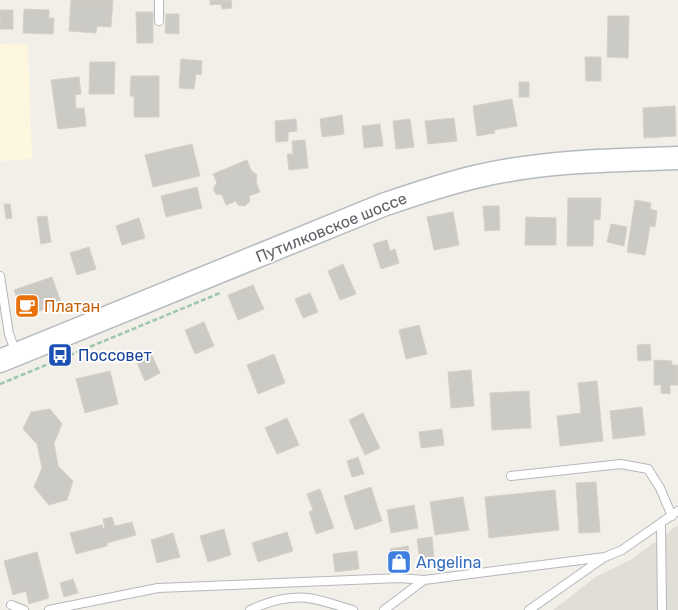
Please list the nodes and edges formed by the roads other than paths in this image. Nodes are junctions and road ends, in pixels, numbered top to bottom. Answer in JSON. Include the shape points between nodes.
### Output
{"nodes":[{"id":1,"x":159,"y":0,"type":"edge"},
{"id":2,"x":159,"y":21,"type":"dead end"},
{"id":3,"x":678,"y":158,"type":"edge"},
{"id":4,"x":0,"y":276,"type":"edge"},
{"id":5,"x":8,"y":358,"type":"edge"},
{"id":6,"x":511,"y":476,"type":"dead end"},
{"id":7,"x":675,"y":513,"type":"edge"},
{"id":8,"x":661,"y":524,"type":"junction"},
{"id":9,"x":605,"y":557,"type":"junction"},
{"id":10,"x":424,"y":580,"type":"junction"},
{"id":11,"x":11,"y":605,"type":"dead end"},
{"id":12,"x":24,"y":610,"type":"edge"},
{"id":13,"x":49,"y":610,"type":"edge"},
{"id":14,"x":250,"y":610,"type":"edge"},
{"id":15,"x":353,"y":610,"type":"edge"},
{"id":16,"x":384,"y":610,"type":"edge"},
{"id":17,"x":529,"y":610,"type":"edge"},
{"id":18,"x":662,"y":610,"type":"edge"}],
"edges":[{"from":1,"to":2,"type":"lane"},
{"from":3,"to":5,"type":"main road","name":"Путилковское шоссе","via":[[541,166],[480,176],[428,190]]},
{"from":4,"to":5,"type":"lane","via":[[9,334]]},
{"from":6,"to":7,"type":"lane","via":[[621,464],[648,469]]},
{"from":7,"to":8,"type":"lane"},
{"from":8,"to":9,"type":"lane","via":[[622,550]]},
{"from":8,"to":18,"type":"lane"},
{"from":9,"to":10,"type":"lane"},
{"from":9,"to":17,"type":"lane"},
{"from":10,"to":13,"type":"lane","via":[[400,578],[158,588]]},
{"from":10,"to":16,"type":"lane"},
{"from":11,"to":12,"type":"lane"},
{"from":14,"to":15,"type":"lane","via":[[271,602],[307,598]]}]}
